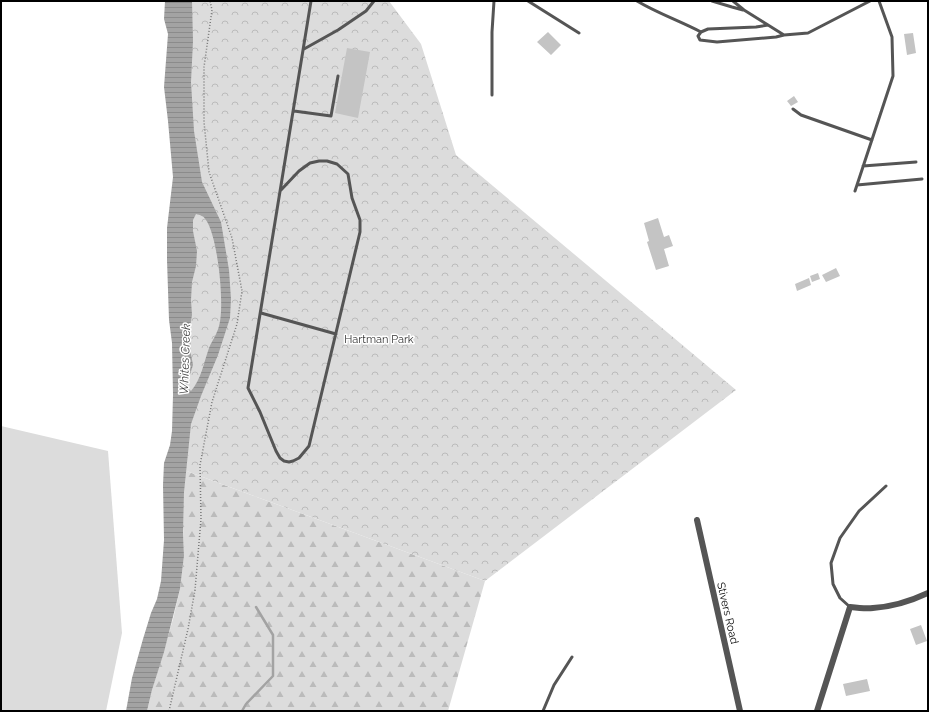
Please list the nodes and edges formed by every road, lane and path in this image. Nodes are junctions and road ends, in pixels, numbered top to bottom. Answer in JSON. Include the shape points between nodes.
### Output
{"nodes":[{"id":1,"x":210,"y":1,"type":"edge"},
{"id":2,"x":311,"y":1,"type":"edge"},
{"id":3,"x":374,"y":1,"type":"edge"},
{"id":4,"x":494,"y":1,"type":"edge"},
{"id":5,"x":528,"y":1,"type":"edge"},
{"id":6,"x":636,"y":1,"type":"edge"},
{"id":7,"x":712,"y":1,"type":"edge"},
{"id":8,"x":733,"y":1,"type":"edge"},
{"id":9,"x":870,"y":1,"type":"edge"},
{"id":10,"x":879,"y":1,"type":"edge"},
{"id":11,"x":744,"y":10,"type":"junction"},
{"id":12,"x":768,"y":25,"type":"junction"},
{"id":13,"x":701,"y":32,"type":"junction"},
{"id":14,"x":579,"y":33,"type":"dead end"},
{"id":15,"x":784,"y":35,"type":"junction"},
{"id":16,"x":304,"y":49,"type":"junction"},
{"id":17,"x":338,"y":76,"type":"dead end"},
{"id":18,"x":492,"y":95,"type":"dead end"},
{"id":19,"x":793,"y":109,"type":"dead end"},
{"id":20,"x":294,"y":111,"type":"junction"},
{"id":21,"x":872,"y":140,"type":"junction"},
{"id":22,"x":916,"y":162,"type":"dead end"},
{"id":23,"x":863,"y":166,"type":"junction"},
{"id":24,"x":922,"y":179,"type":"dead end"},
{"id":25,"x":857,"y":185,"type":"junction"},
{"id":26,"x":281,"y":190,"type":"junction"},
{"id":27,"x":855,"y":190,"type":"dead end"},
{"id":28,"x":261,"y":313,"type":"junction"},
{"id":29,"x":336,"y":334,"type":"junction"},
{"id":30,"x":886,"y":486,"type":"dead end"},
{"id":31,"x":697,"y":520,"type":"dead end"},
{"id":32,"x":928,"y":593,"type":"edge"},
{"id":33,"x":850,"y":607,"type":"junction"},
{"id":34,"x":572,"y":657,"type":"dead end"},
{"id":35,"x":169,"y":711,"type":"edge"},
{"id":36,"x":543,"y":711,"type":"edge"},
{"id":37,"x":740,"y":711,"type":"edge"},
{"id":38,"x":816,"y":711,"type":"edge"}],
"edges":[{"from":1,"to":35,"type":"path","via":[[212,10],[204,67],[204,122],[209,172],[232,238],[242,291],[237,324],[212,402],[200,465],[201,519],[195,590]]},
{"from":2,"to":16,"type":"lane"},
{"from":3,"to":16,"type":"lane","via":[[366,11]]},
{"from":4,"to":18,"type":"lane"},
{"from":5,"to":14,"type":"lane"},
{"from":6,"to":13,"type":"lane"},
{"from":7,"to":11,"type":"lane"},
{"from":8,"to":11,"type":"lane"},
{"from":9,"to":15,"type":"lane","via":[[808,33]]},
{"from":10,"to":21,"type":"lane","via":[[892,38],[893,76]]},
{"from":11,"to":12,"type":"lane"},
{"from":12,"to":13,"type":"lane","via":[[708,29]]},
{"from":12,"to":15,"type":"lane"},
{"from":13,"to":15,"type":"lane","via":[[698,36],[700,40],[717,42],[776,38]]},
{"from":16,"to":20,"type":"lane"},
{"from":17,"to":20,"type":"lane","via":[[331,116]]},
{"from":19,"to":21,"type":"lane","via":[[801,115]]},
{"from":20,"to":26,"type":"lane"},
{"from":21,"to":23,"type":"lane"},
{"from":22,"to":23,"type":"lane"},
{"from":23,"to":25,"type":"lane"},
{"from":24,"to":25,"type":"lane"},
{"from":25,"to":27,"type":"lane"},
{"from":26,"to":28,"type":"lane"},
{"from":26,"to":29,"type":"lane","via":[[310,163],[327,161],[337,164],[348,174],[352,198],[360,220],[360,232]]},
{"from":28,"to":29,"type":"lane"},
{"from":28,"to":29,"type":"lane","via":[[248,388],[276,452],[284,461],[299,458],[309,446]]},
{"from":30,"to":33,"type":"lane","via":[[859,511],[840,538],[831,563],[833,584],[840,598]]},
{"from":31,"to":37,"type":"street","name":"Stivers Road"},
{"from":32,"to":33,"type":"street","via":[[872,609]]},
{"from":33,"to":38,"type":"street"},
{"from":34,"to":36,"type":"lane","via":[[554,685]]}]}
